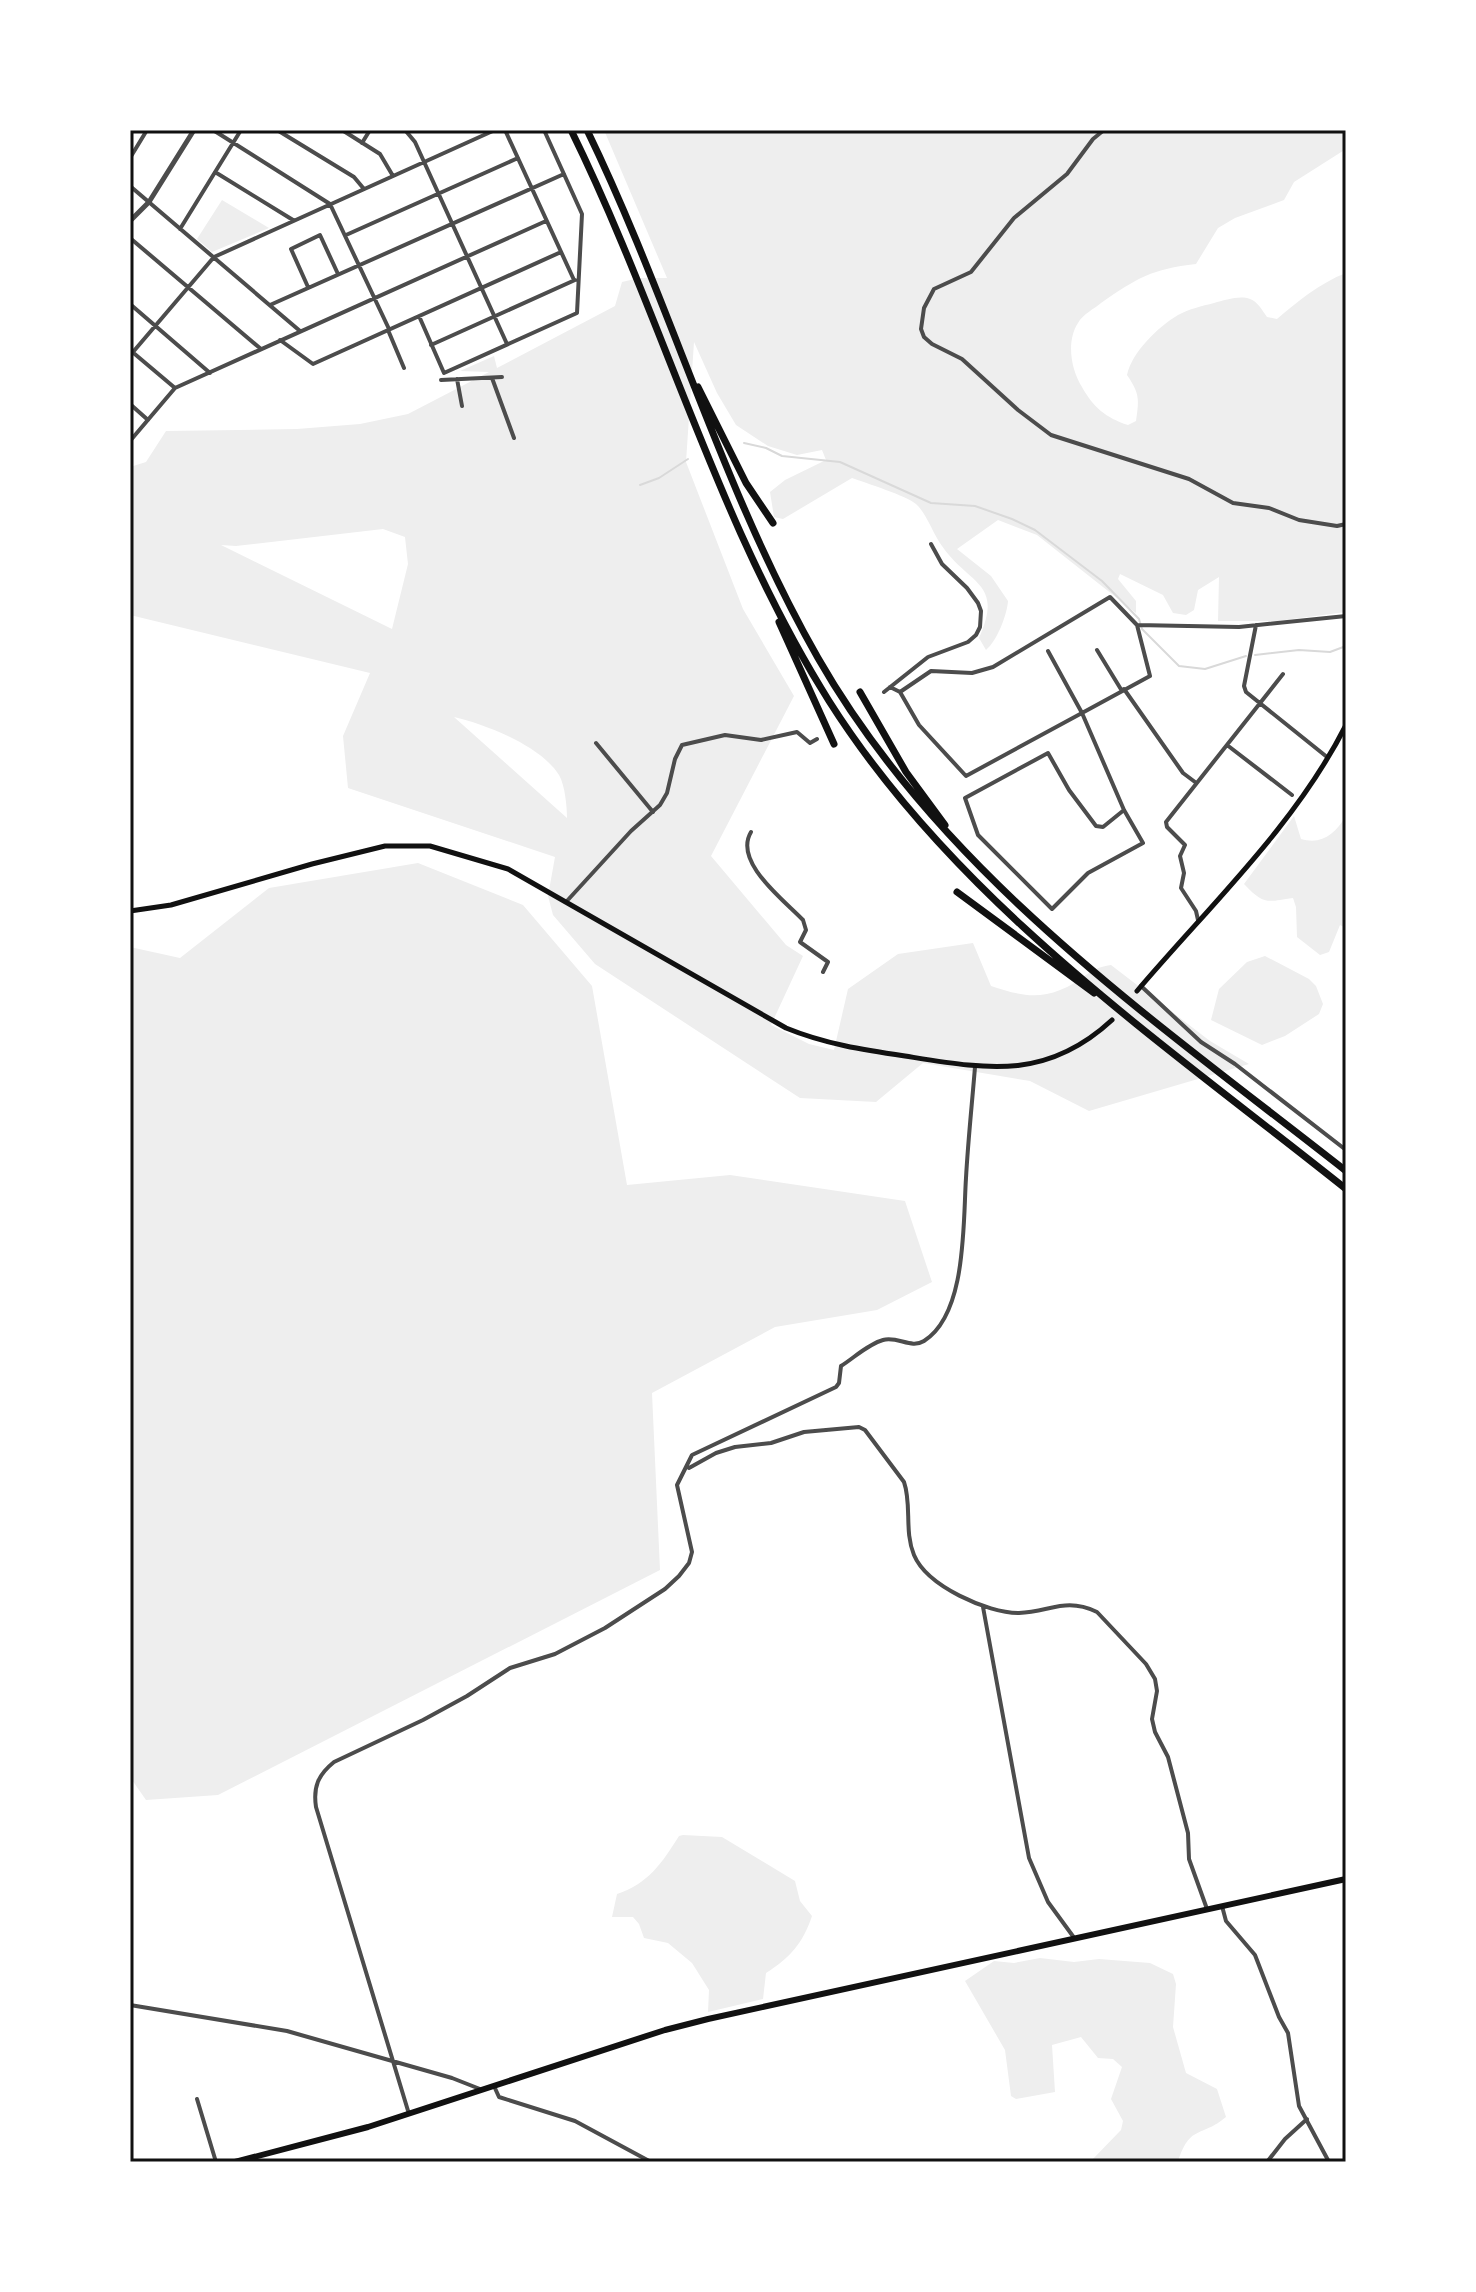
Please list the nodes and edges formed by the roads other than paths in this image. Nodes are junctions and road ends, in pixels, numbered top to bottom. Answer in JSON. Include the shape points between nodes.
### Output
{"nodes":[{"id":1,"x":147,"y":130,"type":"edge"},
{"id":2,"x":194,"y":130,"type":"edge"},
{"id":3,"x":213,"y":130,"type":"edge"},
{"id":4,"x":241,"y":130,"type":"edge"},
{"id":5,"x":277,"y":130,"type":"edge"},
{"id":6,"x":342,"y":130,"type":"edge"},
{"id":7,"x":370,"y":130,"type":"edge"},
{"id":8,"x":407,"y":130,"type":"edge"},
{"id":9,"x":495,"y":130,"type":"edge"},
{"id":10,"x":505,"y":130,"type":"edge"},
{"id":11,"x":544,"y":130,"type":"edge"},
{"id":12,"x":571,"y":130,"type":"edge"},
{"id":13,"x":587,"y":130,"type":"edge"},
{"id":14,"x":1104,"y":130,"type":"edge"},
{"id":15,"x":233,"y":143,"type":"junction"},
{"id":16,"x":362,"y":143,"type":"junction"},
{"id":17,"x":130,"y":158,"type":"edge"},
{"id":18,"x":518,"y":158,"type":"junction"},
{"id":19,"x":424,"y":162,"type":"junction"},
{"id":20,"x":215,"y":172,"type":"junction"},
{"id":21,"x":564,"y":174,"type":"junction"},
{"id":22,"x":393,"y":176,"type":"junction"},
{"id":23,"x":130,"y":186,"type":"edge"},
{"id":24,"x":531,"y":188,"type":"junction"},
{"id":25,"x":364,"y":189,"type":"junction"},
{"id":26,"x":439,"y":193,"type":"junction"},
{"id":27,"x":149,"y":202,"type":"junction"},
{"id":28,"x":330,"y":204,"type":"junction"},
{"id":29,"x":293,"y":220,"type":"junction"},
{"id":30,"x":130,"y":221,"type":"edge"},
{"id":31,"x":546,"y":221,"type":"junction"},
{"id":32,"x":453,"y":224,"type":"junction"},
{"id":33,"x":180,"y":229,"type":"junction"},
{"id":34,"x":346,"y":235,"type":"junction"},
{"id":35,"x":130,"y":238,"type":"edge"},
{"id":36,"x":561,"y":252,"type":"junction"},
{"id":37,"x":467,"y":256,"type":"junction"},
{"id":38,"x":214,"y":257,"type":"junction"},
{"id":39,"x":359,"y":265,"type":"junction"},
{"id":40,"x":338,"y":275,"type":"junction"},
{"id":41,"x":576,"y":280,"type":"junction"},
{"id":42,"x":188,"y":287,"type":"junction"},
{"id":43,"x":308,"y":287,"type":"junction"},
{"id":44,"x":482,"y":287,"type":"junction"},
{"id":45,"x":374,"y":297,"type":"junction"},
{"id":46,"x":130,"y":304,"type":"edge"},
{"id":47,"x":270,"y":305,"type":"junction"},
{"id":48,"x":419,"y":316,"type":"junction"},
{"id":49,"x":494,"y":316,"type":"junction"},
{"id":50,"x":155,"y":325,"type":"junction"},
{"id":51,"x":388,"y":330,"type":"junction"},
{"id":52,"x":300,"y":331,"type":"junction"},
{"id":53,"x":280,"y":340,"type":"junction"},
{"id":54,"x":676,"y":342,"type":"junction"},
{"id":55,"x":431,"y":345,"type":"junction"},
{"id":56,"x":507,"y":345,"type":"junction"},
{"id":57,"x":261,"y":349,"type":"junction"},
{"id":58,"x":131,"y":351,"type":"edge"},
{"id":59,"x":404,"y":368,"type":"dead end"},
{"id":60,"x":455,"y":368,"type":"junction"},
{"id":61,"x":211,"y":373,"type":"junction"},
{"id":62,"x":502,"y":377,"type":"dead end"},
{"id":63,"x":492,"y":378,"type":"junction"},
{"id":64,"x":441,"y":380,"type":"dead end"},
{"id":65,"x":456,"y":380,"type":"junction"},
{"id":66,"x":175,"y":388,"type":"junction"},
{"id":67,"x":130,"y":404,"type":"edge"},
{"id":68,"x":462,"y":406,"type":"dead end"},
{"id":69,"x":148,"y":420,"type":"junction"},
{"id":70,"x":514,"y":438,"type":"dead end"},
{"id":71,"x":130,"y":441,"type":"edge"},
{"id":72,"x":773,"y":523,"type":"dead end"},
{"id":73,"x":1346,"y":524,"type":"edge"},
{"id":74,"x":931,"y":544,"type":"dead end"},
{"id":75,"x":748,"y":550,"type":"junction"},
{"id":76,"x":1346,"y":616,"type":"edge"},
{"id":77,"x":1139,"y":625,"type":"junction"},
{"id":78,"x":1256,"y":625,"type":"junction"},
{"id":79,"x":1097,"y":650,"type":"dead end"},
{"id":80,"x":1048,"y":651,"type":"dead end"},
{"id":81,"x":1283,"y":674,"type":"dead end"},
{"id":82,"x":890,"y":687,"type":"junction"},
{"id":83,"x":1123,"y":690,"type":"junction"},
{"id":84,"x":860,"y":692,"type":"dead end"},
{"id":85,"x":884,"y":692,"type":"dead end"},
{"id":86,"x":900,"y":692,"type":"junction"},
{"id":87,"x":1259,"y":705,"type":"junction"},
{"id":88,"x":1082,"y":713,"type":"junction"},
{"id":89,"x":1346,"y":725,"type":"edge"},
{"id":90,"x":817,"y":739,"type":"dead end"},
{"id":91,"x":596,"y":743,"type":"dead end"},
{"id":92,"x":834,"y":744,"type":"dead end"},
{"id":93,"x":1227,"y":745,"type":"junction"},
{"id":94,"x":1329,"y":758,"type":"junction"},
{"id":95,"x":1196,"y":783,"type":"junction"},
{"id":96,"x":1292,"y":795,"type":"dead end"},
{"id":97,"x":1124,"y":810,"type":"junction"},
{"id":98,"x":653,"y":812,"type":"junction"},
{"id":99,"x":751,"y":832,"type":"dead end"},
{"id":100,"x":972,"y":860,"type":"junction"},
{"id":101,"x":957,"y":892,"type":"dead end"},
{"id":102,"x":566,"y":902,"type":"junction"},
{"id":103,"x":130,"y":911,"type":"edge"},
{"id":104,"x":1198,"y":920,"type":"junction"},
{"id":105,"x":823,"y":972,"type":"dead end"},
{"id":106,"x":1139,"y":989,"type":"joint"},
{"id":107,"x":1112,"y":1020,"type":"dead end"},
{"id":108,"x":1148,"y":1032,"type":"junction"},
{"id":109,"x":975,"y":1067,"type":"junction"},
{"id":110,"x":1346,"y":1150,"type":"edge"},
{"id":111,"x":1346,"y":1171,"type":"edge"},
{"id":112,"x":1346,"y":1189,"type":"edge"},
{"id":113,"x":686,"y":1469,"type":"junction"},
{"id":114,"x":983,"y":1607,"type":"junction"},
{"id":115,"x":1346,"y":1879,"type":"edge"},
{"id":116,"x":1222,"y":1906,"type":"junction"},
{"id":117,"x":1207,"y":1909,"type":"junction"},
{"id":118,"x":1075,"y":1939,"type":"junction"},
{"id":119,"x":130,"y":2005,"type":"edge"},
{"id":120,"x":394,"y":2062,"type":"junction"},
{"id":121,"x":494,"y":2086,"type":"junction"},
{"id":122,"x":482,"y":2091,"type":"junction"},
{"id":123,"x":197,"y":2099,"type":"dead end"},
{"id":124,"x":409,"y":2114,"type":"junction"},
{"id":125,"x":1307,"y":2119,"type":"junction"},
{"id":126,"x":216,"y":2162,"type":"edge"},
{"id":127,"x":235,"y":2162,"type":"edge"},
{"id":128,"x":651,"y":2162,"type":"edge"},
{"id":129,"x":1267,"y":2162,"type":"edge"},
{"id":130,"x":1329,"y":2162,"type":"edge"}],
"edges":[{"from":1,"to":17,"type":"street"},
{"from":2,"to":27,"type":"street"},
{"from":3,"to":15,"type":"street"},
{"from":4,"to":15,"type":"street"},
{"from":5,"to":25,"type":"street","via":[[354,177]]},
{"from":6,"to":16,"type":"street"},
{"from":7,"to":16,"type":"street"},
{"from":8,"to":19,"type":"street"},
{"from":9,"to":19,"type":"street"},
{"from":10,"to":18,"type":"street"},
{"from":11,"to":21,"type":"street"},
{"from":12,"to":75,"type":"highway"},
{"from":13,"to":54,"type":"highway"},
{"from":14,"to":73,"type":"street","via":[[1067,174],[1014,218],[971,272],[934,289],[924,308],[924,337],[962,359],[1051,435],[1189,479],[1233,503],[1269,508],[1299,520]]},
{"from":15,"to":20,"type":"street"},
{"from":15,"to":28,"type":"street"},
{"from":16,"to":22,"type":"street","via":[[384,157]]},
{"from":18,"to":24,"type":"street"},
{"from":18,"to":26,"type":"street"},
{"from":19,"to":22,"type":"street"},
{"from":19,"to":26,"type":"street"},
{"from":20,"to":29,"type":"street"},
{"from":20,"to":33,"type":"street"},
{"from":21,"to":24,"type":"street"},
{"from":21,"to":41,"type":"street","via":[[582,214]]},
{"from":22,"to":25,"type":"street"},
{"from":23,"to":27,"type":"street"},
{"from":24,"to":31,"type":"street"},
{"from":24,"to":32,"type":"street"},
{"from":25,"to":28,"type":"street"},
{"from":26,"to":32,"type":"street"},
{"from":26,"to":34,"type":"street"},
{"from":27,"to":30,"type":"street"},
{"from":27,"to":33,"type":"street"},
{"from":28,"to":29,"type":"street"},
{"from":28,"to":34,"type":"street"},
{"from":29,"to":38,"type":"street"},
{"from":31,"to":36,"type":"street"},
{"from":31,"to":37,"type":"street"},
{"from":32,"to":37,"type":"street"},
{"from":32,"to":39,"type":"street"},
{"from":33,"to":38,"type":"street"},
{"from":34,"to":39,"type":"street"},
{"from":35,"to":42,"type":"street"},
{"from":36,"to":41,"type":"street"},
{"from":36,"to":44,"type":"street"},
{"from":37,"to":44,"type":"street"},
{"from":37,"to":45,"type":"street"},
{"from":38,"to":42,"type":"street"},
{"from":38,"to":47,"type":"street"},
{"from":39,"to":40,"type":"street"},
{"from":39,"to":45,"type":"street"},
{"from":40,"to":43,"type":"street"},
{"from":40,"to":43,"type":"street","via":[[320,235],[291,249]]},
{"from":41,"to":49,"type":"street"},
{"from":41,"to":56,"type":"street","via":[[577,313]]},
{"from":42,"to":50,"type":"street"},
{"from":42,"to":57,"type":"street"},
{"from":43,"to":47,"type":"street"},
{"from":44,"to":48,"type":"street"},
{"from":44,"to":49,"type":"street"},
{"from":45,"to":51,"type":"street"},
{"from":45,"to":52,"type":"street"},
{"from":46,"to":50,"type":"street"},
{"from":47,"to":52,"type":"street"},
{"from":48,"to":51,"type":"street"},
{"from":48,"to":55,"type":"street"},
{"from":49,"to":55,"type":"street"},
{"from":49,"to":56,"type":"street"},
{"from":50,"to":58,"type":"street"},
{"from":50,"to":61,"type":"street"},
{"from":51,"to":53,"type":"street","via":[[313,364]]},
{"from":51,"to":59,"type":"street"},
{"from":52,"to":53,"type":"street"},
{"from":53,"to":57,"type":"street"},
{"from":54,"to":72,"type":"highway","via":[[738,468]]},
{"from":54,"to":100,"type":"highway","via":[[760,546],[818,658],[888,763]]},
{"from":55,"to":60,"type":"street","via":[[444,373]]},
{"from":56,"to":60,"type":"street"},
{"from":57,"to":61,"type":"street"},
{"from":58,"to":66,"type":"street"},
{"from":60,"to":65,"type":"street"},
{"from":61,"to":66,"type":"street"},
{"from":62,"to":63,"type":"street"},
{"from":63,"to":65,"type":"street"},
{"from":63,"to":70,"type":"street"},
{"from":64,"to":65,"type":"street"},
{"from":65,"to":68,"type":"street"},
{"from":66,"to":69,"type":"street"},
{"from":67,"to":69,"type":"street"},
{"from":69,"to":71,"type":"street"},
{"from":74,"to":82,"type":"street","via":[[978,603],[980,627],[974,638],[928,657]]},
{"from":75,"to":92,"type":"highway"},
{"from":75,"to":108,"type":"highway","via":[[828,699],[904,804],[1012,917]]},
{"from":76,"to":78,"type":"street"},
{"from":77,"to":78,"type":"street"},
{"from":77,"to":83,"type":"street","via":[[1151,674]]},
{"from":77,"to":86,"type":"street","via":[[1110,597],[993,667],[972,673],[931,671]]},
{"from":78,"to":87,"type":"street","via":[[1244,686]]},
{"from":79,"to":83,"type":"street"},
{"from":80,"to":88,"type":"street"},
{"from":81,"to":87,"type":"street"},
{"from":82,"to":85,"type":"street"},
{"from":82,"to":86,"type":"street"},
{"from":83,"to":88,"type":"street"},
{"from":83,"to":95,"type":"street","via":[[1183,773]]},
{"from":84,"to":100,"type":"highway","via":[[906,772]]},
{"from":86,"to":88,"type":"street","via":[[919,725],[966,776]]},
{"from":87,"to":93,"type":"street"},
{"from":87,"to":94,"type":"street"},
{"from":88,"to":97,"type":"street"},
{"from":89,"to":94,"type":"main road"},
{"from":90,"to":98,"type":"street","via":[[810,743],[797,732],[767,739],[725,735],[686,742],[675,759],[667,793]]},
{"from":91,"to":98,"type":"street"},
{"from":93,"to":95,"type":"street"},
{"from":93,"to":96,"type":"street"},
{"from":94,"to":104,"type":"main road","via":[[1282,825]]},
{"from":95,"to":104,"type":"street","via":[[1166,824],[1185,845],[1180,854],[1181,888]]},
{"from":97,"to":97,"type":"street","via":[[1143,843],[1088,873],[1052,909],[976,832],[965,798],[1048,753],[1096,826],[1103,827]]},
{"from":98,"to":102,"type":"street"},
{"from":99,"to":105,"type":"street","via":[[745,849],[749,862],[803,920],[806,930],[800,942],[828,962]]},
{"from":100,"to":111,"type":"highway","via":[[1109,985]]},
{"from":101,"to":108,"type":"highway"},
{"from":102,"to":103,"type":"main road","via":[[500,866],[411,844],[372,849],[171,905]]},
{"from":102,"to":109,"type":"main road","via":[[814,1040]]},
{"from":104,"to":106,"type":"main road"},
{"from":106,"to":110,"type":"street"},
{"from":107,"to":109,"type":"main road","via":[[1060,1056],[1002,1068]]},
{"from":108,"to":112,"type":"highway"},
{"from":109,"to":113,"type":"street","via":[[963,1249],[953,1296],[934,1333],[921,1343],[880,1341],[841,1366],[836,1387],[692,1455]]},
{"from":113,"to":114,"type":"street","via":[[735,1447],[859,1427],[904,1482],[916,1559],[940,1583]]},
{"from":113,"to":120,"type":"street","via":[[677,1492],[692,1552],[689,1563],[665,1589],[605,1628],[555,1654],[510,1668],[423,1720],[334,1762],[317,1782],[316,1807]]},
{"from":114,"to":117,"type":"street","via":[[1016,1613],[1061,1605],[1087,1608],[1109,1623],[1146,1664],[1157,1691],[1155,1732],[1168,1757],[1188,1833],[1189,1859]]},
{"from":114,"to":118,"type":"street","via":[[1029,1858],[1048,1902]]},
{"from":115,"to":116,"type":"highway"},
{"from":116,"to":117,"type":"highway"},
{"from":116,"to":125,"type":"street","via":[[1226,1921],[1255,1955],[1288,2033],[1299,2106]]},
{"from":117,"to":118,"type":"highway"},
{"from":118,"to":121,"type":"highway","via":[[708,2019]]},
{"from":119,"to":120,"type":"street","via":[[287,2031]]},
{"from":120,"to":122,"type":"street"},
{"from":120,"to":124,"type":"street"},
{"from":121,"to":122,"type":"highway"},
{"from":121,"to":128,"type":"street","via":[[499,2097],[575,2121]]},
{"from":122,"to":124,"type":"highway"},
{"from":123,"to":126,"type":"street"},
{"from":124,"to":127,"type":"highway"},
{"from":125,"to":129,"type":"street"},
{"from":125,"to":130,"type":"street"}]}
